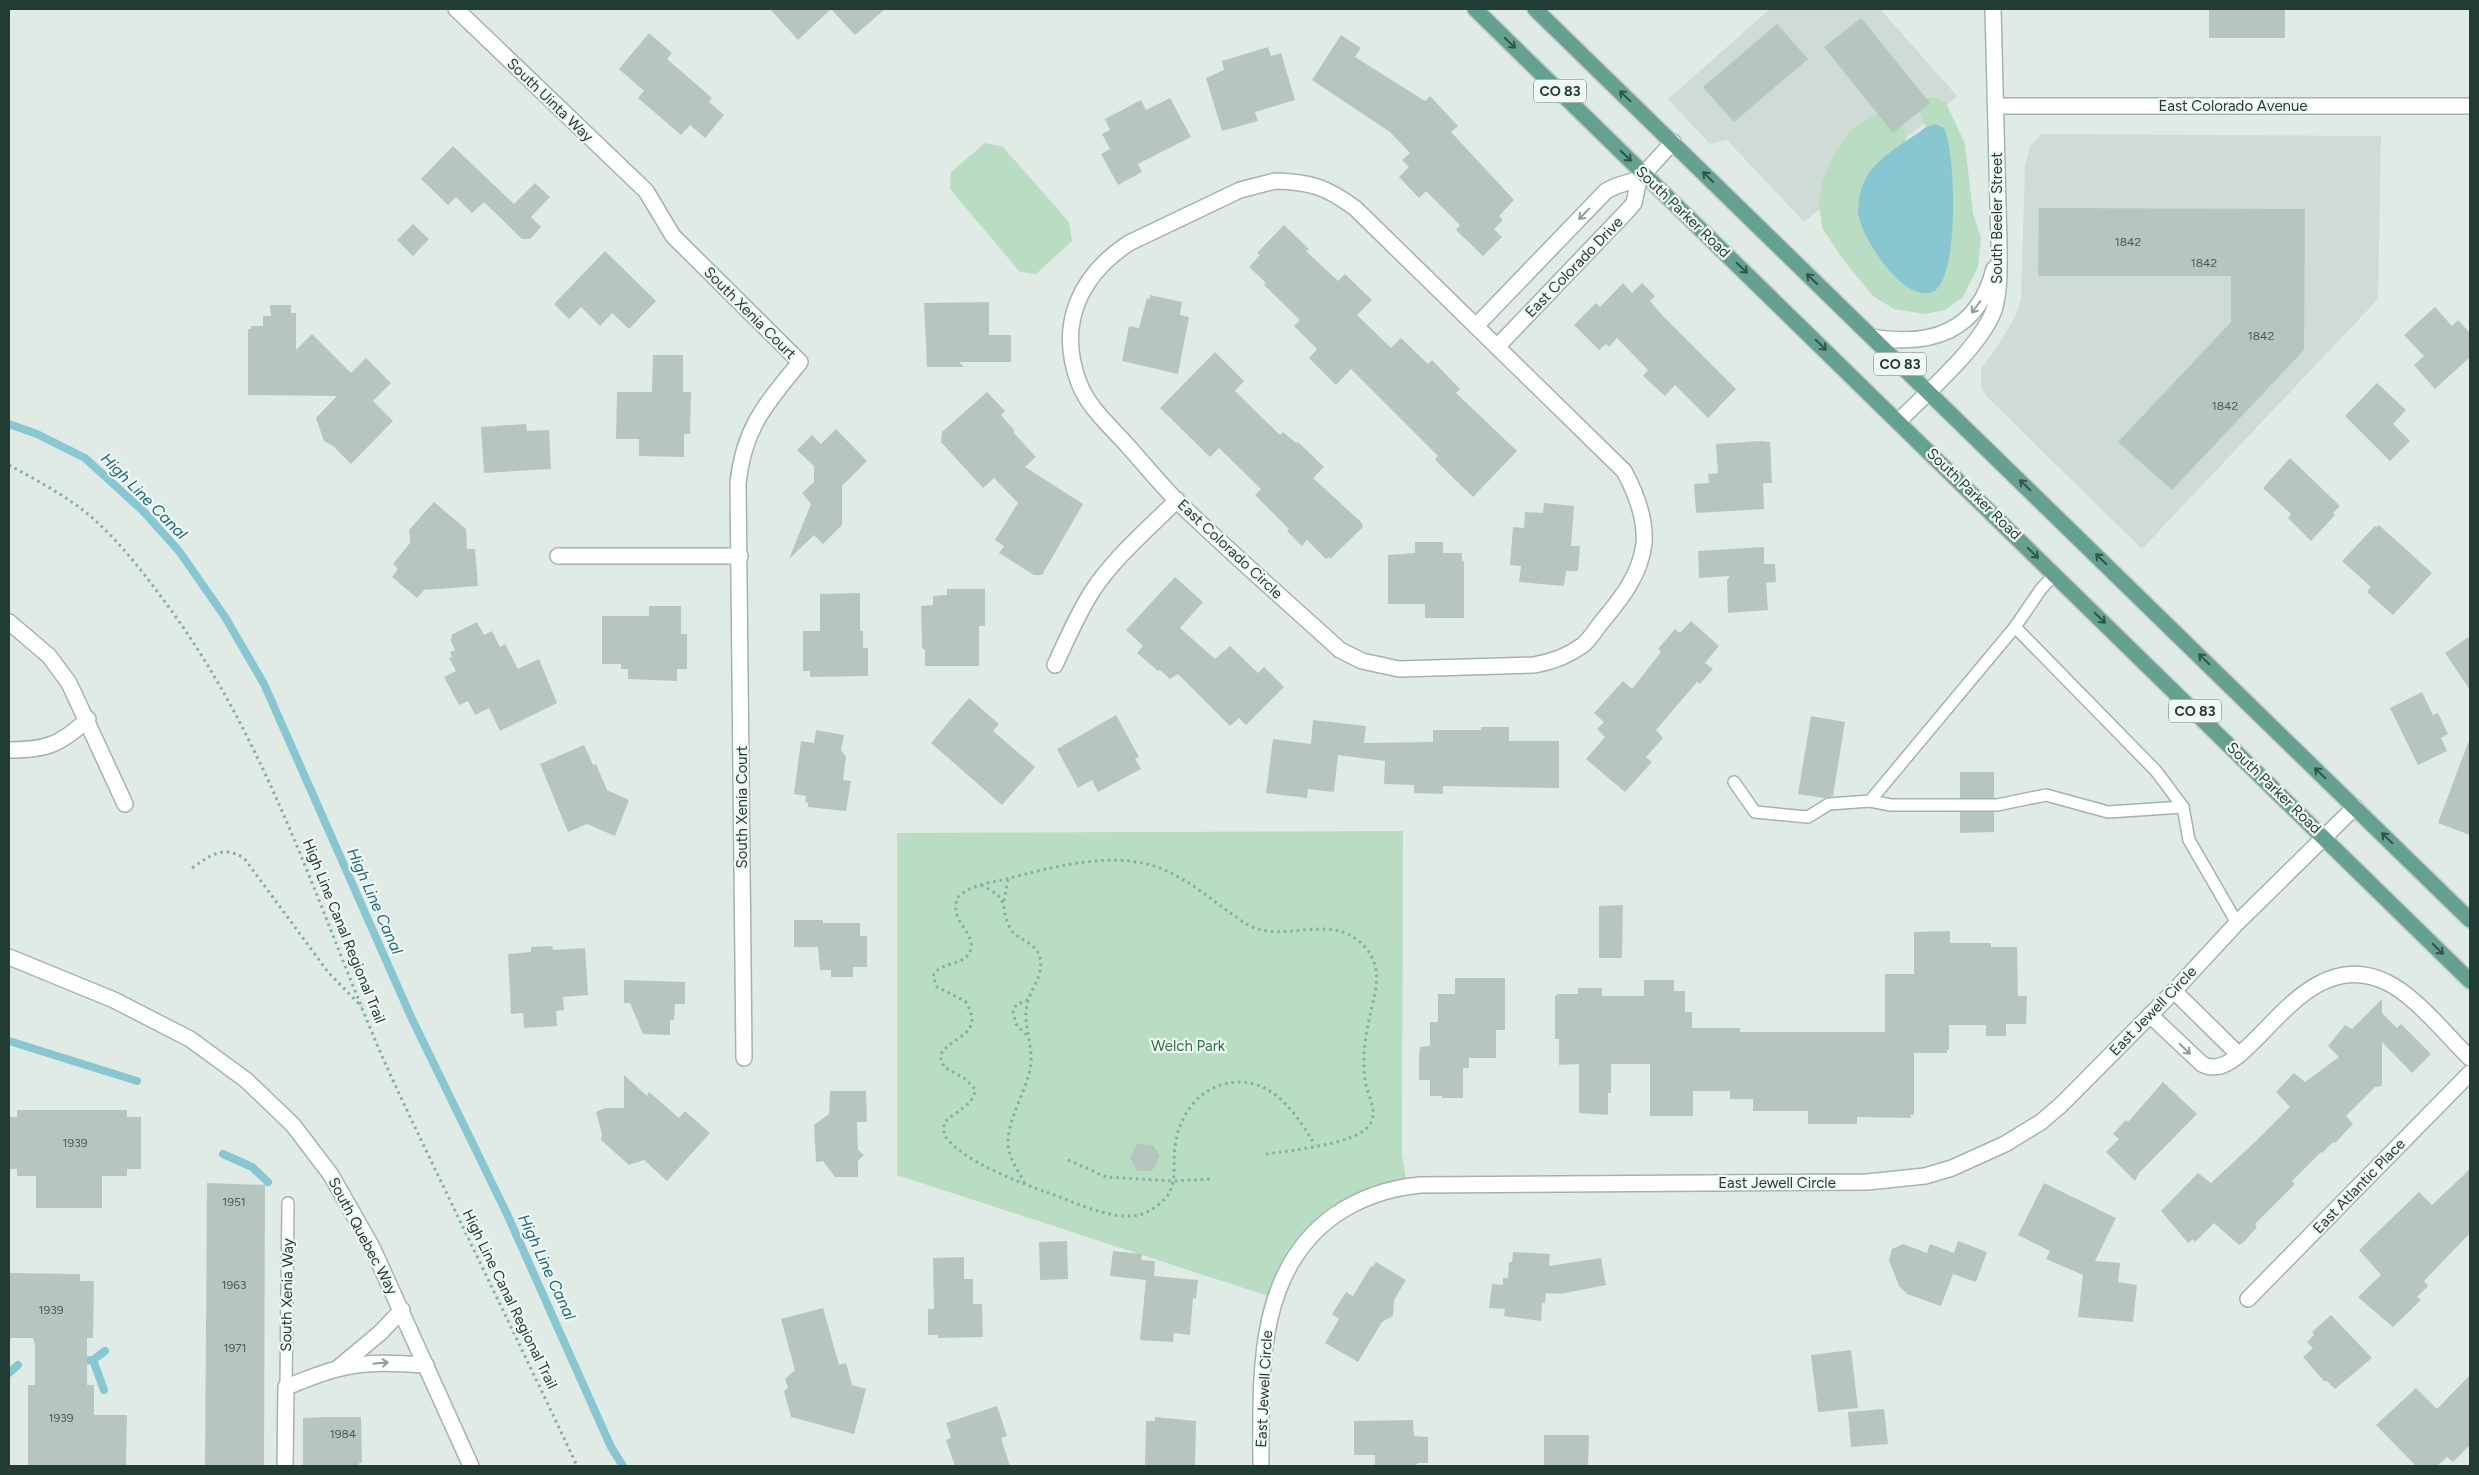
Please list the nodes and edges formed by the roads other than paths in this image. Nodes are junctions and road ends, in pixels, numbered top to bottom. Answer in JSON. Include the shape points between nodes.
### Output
{"nodes":[{"id":1,"x":456,"y":9,"type":"edge"},
{"id":2,"x":1475,"y":9,"type":"edge"},
{"id":3,"x":1535,"y":9,"type":"edge"},
{"id":4,"x":1993,"y":9,"type":"edge"},
{"id":5,"x":1996,"y":106,"type":"junction"},
{"id":6,"x":2470,"y":106,"type":"edge"},
{"id":7,"x":1673,"y":142,"type":"junction"},
{"id":8,"x":1641,"y":176,"type":"junction"},
{"id":9,"x":646,"y":191,"type":"joint"},
{"id":10,"x":1999,"y":245,"type":"junction"},
{"id":11,"x":1476,"y":326,"type":"junction"},
{"id":12,"x":1872,"y":337,"type":"junction"},
{"id":13,"x":1497,"y":347,"type":"junction"},
{"id":14,"x":1928,"y":391,"type":"junction"},
{"id":15,"x":1898,"y":421,"type":"junction"},
{"id":16,"x":1176,"y":500,"type":"junction"},
{"id":17,"x":558,"y":556,"type":"dead end"},
{"id":18,"x":740,"y":556,"type":"junction"},
{"id":19,"x":2055,"y":574,"type":"junction"},
{"id":20,"x":9,"y":622,"type":"edge"},
{"id":21,"x":2014,"y":627,"type":"junction"},
{"id":22,"x":1055,"y":664,"type":"dead end"},
{"id":23,"x":88,"y":719,"type":"junction"},
{"id":24,"x":9,"y":750,"type":"edge"},
{"id":25,"x":1734,"y":782,"type":"dead end"},
{"id":26,"x":1870,"y":801,"type":"junction"},
{"id":27,"x":125,"y":804,"type":"dead end"},
{"id":28,"x":2183,"y":807,"type":"junction"},
{"id":29,"x":2355,"y":807,"type":"junction"},
{"id":30,"x":2325,"y":837,"type":"junction"},
{"id":31,"x":2470,"y":920,"type":"edge"},
{"id":32,"x":2237,"y":923,"type":"junction"},
{"id":33,"x":9,"y":957,"type":"edge"},
{"id":34,"x":2470,"y":981,"type":"edge"},
{"id":35,"x":2174,"y":991,"type":"junction"},
{"id":36,"x":2150,"y":1015,"type":"junction"},
{"id":37,"x":2239,"y":1056,"type":"junction"},
{"id":38,"x":744,"y":1058,"type":"dead end"},
{"id":39,"x":2470,"y":1058,"type":"edge"},
{"id":40,"x":2470,"y":1073,"type":"edge"},
{"id":41,"x":288,"y":1203,"type":"dead end"},
{"id":42,"x":2248,"y":1299,"type":"dead end"},
{"id":43,"x":402,"y":1310,"type":"junction"},
{"id":44,"x":426,"y":1365,"type":"junction"},
{"id":45,"x":336,"y":1369,"type":"junction"},
{"id":46,"x":286,"y":1387,"type":"junction"},
{"id":47,"x":284,"y":1466,"type":"edge"},
{"id":48,"x":471,"y":1466,"type":"edge"},
{"id":49,"x":1260,"y":1466,"type":"edge"}],
"edges":[{"from":1,"to":9,"type":"street","name":"South Uinta Way"},
{"from":2,"to":8,"type":"main road","name":"South Parker Road","number":"CO 83","one_way":true},
{"from":7,"to":3,"type":"main road","number":"CO 83","one_way":true},
{"from":4,"to":5,"type":"street","name":"South Beeler Street"},
{"from":5,"to":6,"type":"street","name":"East Colorado Avenue"},
{"from":5,"to":10,"type":"street","name":"South Beeler Street"},
{"from":7,"to":8,"type":"street","name":"East Colorado Drive"},
{"from":12,"to":7,"type":"main road","number":"CO 83","one_way":true},
{"from":8,"to":11,"type":"street","name":"East Colorado Drive","one_way":true,"via":[[1606,191]]},
{"from":8,"to":13,"type":"street","name":"East Colorado Drive","via":[[1634,203],[1629,209]]},
{"from":8,"to":15,"type":"main road","name":"South Parker Road","number":"CO 83","one_way":true},
{"from":9,"to":18,"type":"street","name":"South Xenia Court","via":[[673,236],[800,362],[761,411],[743,451],[738,483]]},
{"from":10,"to":12,"type":"street","one_way":true,"via":[[1985,294],[1960,325],[1939,336],[1916,341]]},
{"from":10,"to":14,"type":"street","name":"South Beeler Street","via":[[1999,279],[1994,309],[1969,348]]},
{"from":11,"to":13,"type":"street","name":"East Colorado Circle"},
{"from":11,"to":16,"type":"street","name":"East Colorado Circle","via":[[1356,208],[1325,188],[1301,182],[1275,181],[1240,190],[1129,243],[1114,253],[1086,283],[1073,316],[1070,333],[1072,360],[1079,384],[1092,406]]},
{"from":12,"to":14,"type":"main road","number":"CO 83"},
{"from":13,"to":16,"type":"street","name":"East Colorado Circle","via":[[1624,471],[1643,520],[1644,544],[1626,593],[1585,643],[1554,661],[1534,665],[1398,669],[1362,661],[1340,650]]},
{"from":14,"to":15,"type":"street","name":"South Beeler Street"},
{"from":29,"to":14,"type":"main road","number":"CO 83","one_way":true},
{"from":15,"to":19,"type":"main road","name":"South Parker Road","number":"CO 83","one_way":true},
{"from":16,"to":22,"type":"street","via":[[1128,548],[1093,590]]},
{"from":17,"to":18,"type":"street"},
{"from":18,"to":38,"type":"street","name":"South Xenia Court"},
{"from":19,"to":21,"type":"lane"},
{"from":19,"to":30,"type":"main road","name":"South Parker Road","number":"CO 83","one_way":true},
{"from":20,"to":23,"type":"street","via":[[60,669]]},
{"from":21,"to":26,"type":"lane"},
{"from":21,"to":28,"type":"lane","via":[[2156,771]]},
{"from":23,"to":24,"type":"street","via":[[58,743],[30,750]]},
{"from":23,"to":27,"type":"street"},
{"from":25,"to":26,"type":"lane","via":[[1755,812],[1808,818],[1829,804]]},
{"from":26,"to":28,"type":"lane","via":[[1891,805],[1997,805],[2046,795],[2108,812]]},
{"from":28,"to":32,"type":"lane","via":[[2189,840]]},
{"from":29,"to":30,"type":"street","name":"East Jewell Circle"},
{"from":31,"to":29,"type":"main road","number":"CO 83","one_way":true},
{"from":30,"to":32,"type":"street","name":"East Jewell Circle"},
{"from":30,"to":34,"type":"main road","name":"South Parker Road","number":"CO 83","one_way":true},
{"from":32,"to":35,"type":"street","name":"East Jewell Circle"},
{"from":33,"to":43,"type":"street","name":"South Quebec Way","via":[[92,990],[162,1023],[212,1054],[251,1084],[298,1130],[331,1174],[365,1233]]},
{"from":35,"to":36,"type":"street","name":"East Jewell Circle"},
{"from":35,"to":37,"type":"street"},
{"from":36,"to":37,"type":"street","one_way":true,"via":[[2206,1066],[2219,1068]]},
{"from":36,"to":49,"type":"street","name":"East Jewell Circle","via":[[2062,1104],[2030,1130],[1971,1162],[1925,1176],[1838,1183],[1432,1184],[1394,1189],[1360,1200],[1327,1221],[1305,1243],[1288,1267],[1274,1298],[1264,1351]]},
{"from":37,"to":39,"type":"street","via":[[2306,992],[2339,976],[2357,974],[2374,977],[2396,987]]},
{"from":40,"to":42,"type":"street","name":"East Atlantic Place"},
{"from":41,"to":46,"type":"lane","name":"South Xenia Way"},
{"from":43,"to":44,"type":"street","name":"South Quebec Way"},
{"from":43,"to":45,"type":"street"},
{"from":45,"to":44,"type":"street","one_way":true,"via":[[394,1362]]},
{"from":44,"to":48,"type":"street","name":"South Quebec Way"},
{"from":45,"to":46,"type":"street"},
{"from":46,"to":47,"type":"street","name":"South Xenia Way"}]}
